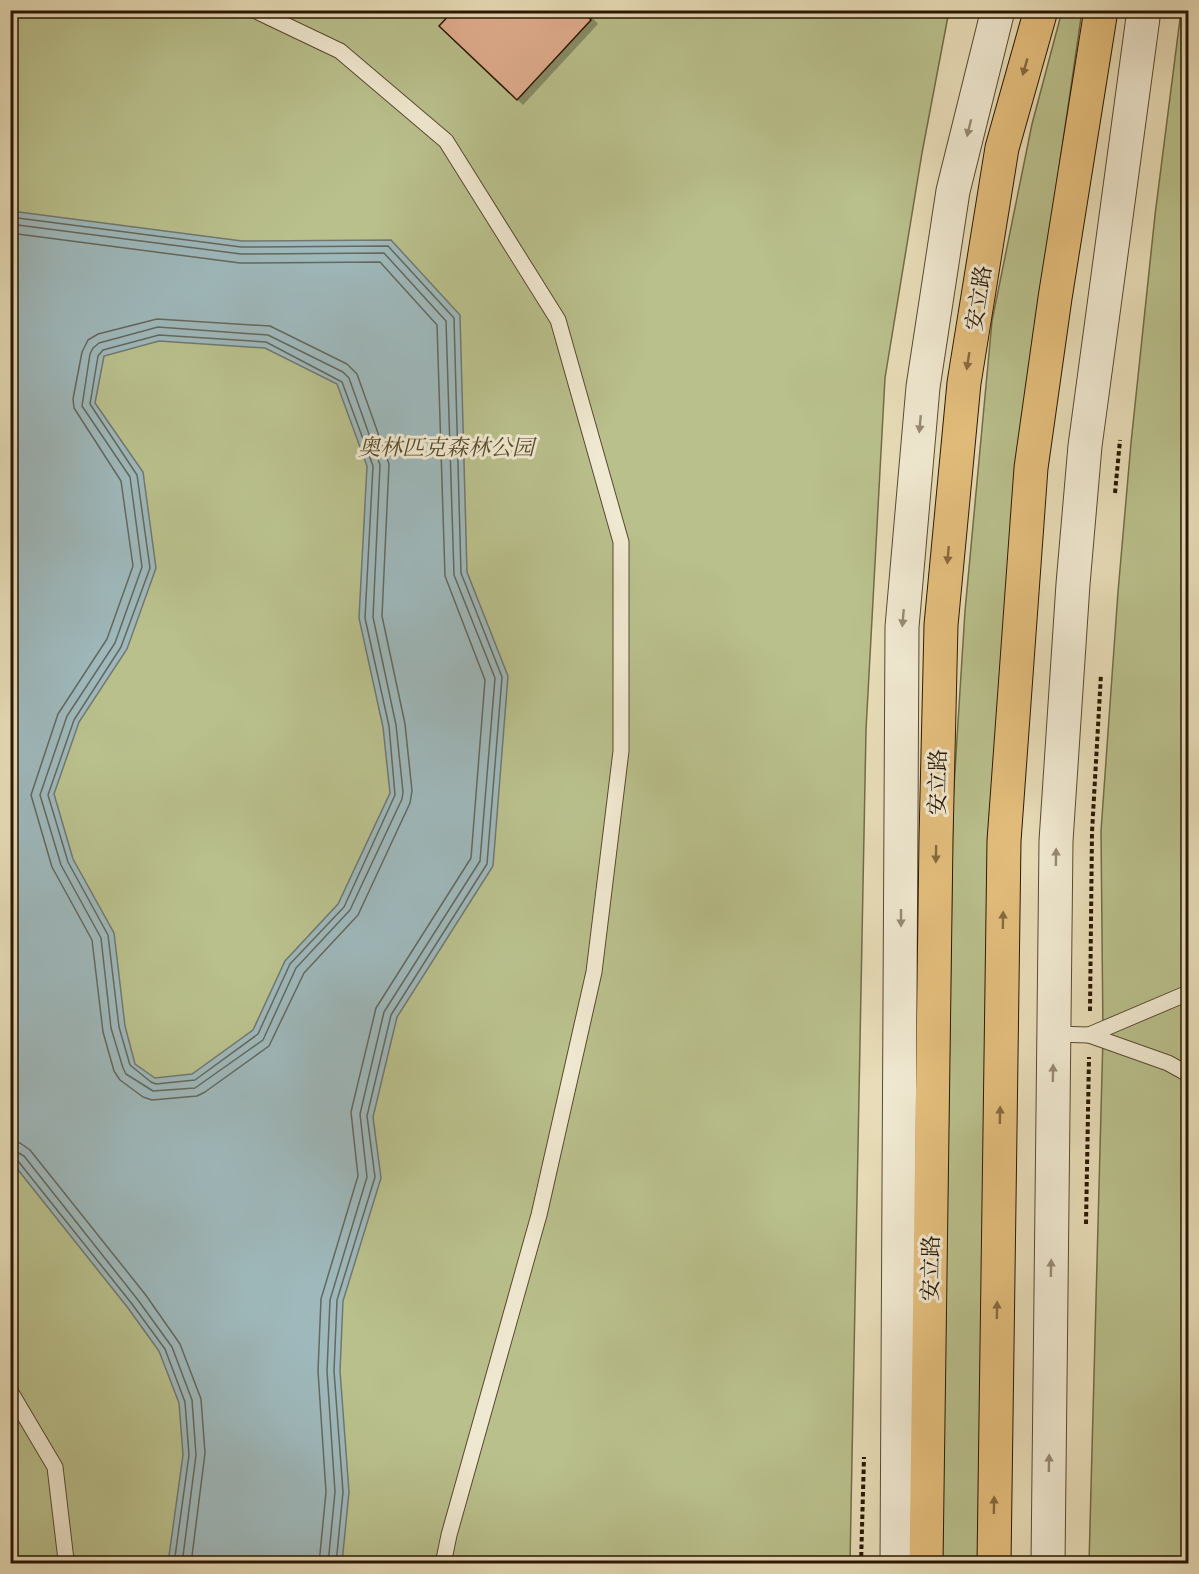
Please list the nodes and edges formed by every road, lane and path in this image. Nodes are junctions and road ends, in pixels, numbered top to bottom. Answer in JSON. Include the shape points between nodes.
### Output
{"nodes":[{"id":1,"x":254,"y":10,"type":"edge"},
{"id":2,"x":998,"y":10,"type":"edge"},
{"id":3,"x":1041,"y":10,"type":"edge"},
{"id":4,"x":1101,"y":10,"type":"edge"},
{"id":5,"x":1144,"y":10,"type":"edge"},
{"id":6,"x":1121,"y":429,"type":"dead end"},
{"id":7,"x":1114,"y":499,"type":"dead end"},
{"id":8,"x":1101,"y":672,"type":"dead end"},
{"id":9,"x":1188,"y":993,"type":"edge"},
{"id":10,"x":1054,"y":1034,"type":"junction"},
{"id":11,"x":1089,"y":1035,"type":"junction"},
{"id":12,"x":1188,"y":1074,"type":"edge"},
{"id":13,"x":1086,"y":1235,"type":"dead end"},
{"id":14,"x":10,"y":1391,"type":"edge"},
{"id":15,"x":65,"y":1563,"type":"edge"},
{"id":16,"x":443,"y":1563,"type":"edge"},
{"id":17,"x":897,"y":1563,"type":"edge"},
{"id":18,"x":926,"y":1563,"type":"edge"},
{"id":19,"x":994,"y":1563,"type":"edge"},
{"id":20,"x":1048,"y":1563,"type":"edge"}],
"edges":[{"from":1,"to":16,"type":"lane","via":[[340,51],[446,141],[558,320],[621,542],[621,752],[594,972],[539,1215]]},
{"from":2,"to":17,"type":"street","name":"安立路","one_way":true,"via":[[953,191],[923,387],[902,627]]},
{"from":3,"to":18,"type":"main road","name":"安立路","one_way":true,"via":[[1002,148],[964,383],[941,625]]},
{"from":19,"to":4,"type":"main road","one_way":true,"via":[[1005,829],[1031,468]]},
{"from":10,"to":5,"type":"street","one_way":true,"via":[[1056,840],[1083,469]]},
{"from":6,"to":7,"type":"path"},
{"from":8,"to":11,"type":"path","via":[[1092,832]]},
{"from":9,"to":11,"type":"lane"},
{"from":10,"to":11,"type":"lane"},
{"from":20,"to":10,"type":"street","one_way":true},
{"from":11,"to":12,"type":"lane"},
{"from":11,"to":13,"type":"path"},
{"from":14,"to":15,"type":"lane","via":[[55,1467]]}]}
